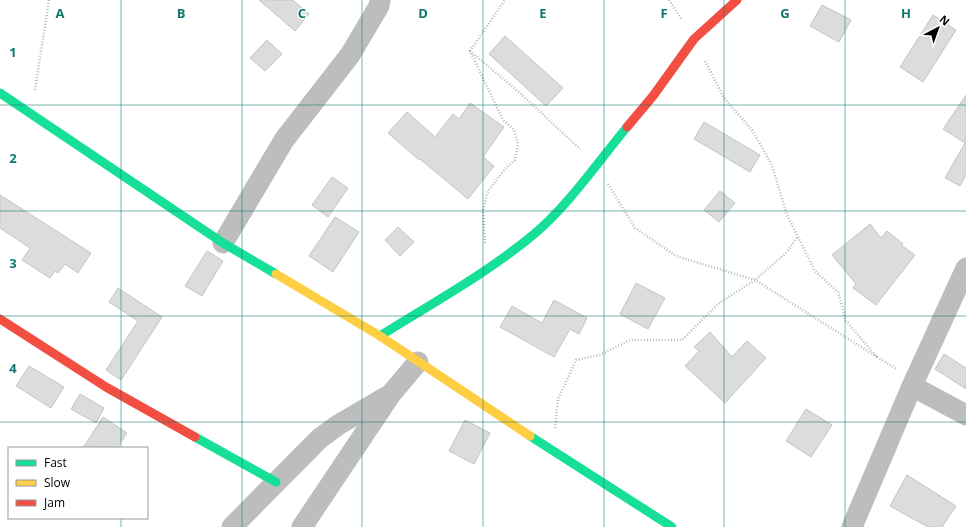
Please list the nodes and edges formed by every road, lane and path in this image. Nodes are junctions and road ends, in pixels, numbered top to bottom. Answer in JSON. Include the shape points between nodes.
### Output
{"nodes":[{"id":1,"x":49,"y":0,"type":"edge"},
{"id":2,"x":380,"y":0,"type":"edge"},
{"id":3,"x":505,"y":0,"type":"edge"},
{"id":4,"x":736,"y":0,"type":"edge"},
{"id":5,"x":694,"y":39,"type":"junction"},
{"id":6,"x":470,"y":51,"type":"junction"},
{"id":7,"x":0,"y":94,"type":"edge"},
{"id":8,"x":31,"y":114,"type":"junction"},
{"id":9,"x":596,"y":164,"type":"junction"},
{"id":10,"x":798,"y":236,"type":"junction"},
{"id":11,"x":223,"y":243,"type":"junction"},
{"id":12,"x":966,"y":268,"type":"edge"},
{"id":13,"x":482,"y":272,"type":"junction"},
{"id":14,"x":755,"y":280,"type":"junction"},
{"id":15,"x":0,"y":319,"type":"edge"},
{"id":16,"x":380,"y":336,"type":"junction"},
{"id":17,"x":876,"y":357,"type":"junction"},
{"id":18,"x":418,"y":362,"type":"junction"},
{"id":19,"x":912,"y":386,"type":"junction"},
{"id":20,"x":391,"y":394,"type":"junction"},
{"id":21,"x":966,"y":415,"type":"edge"},
{"id":22,"x":553,"y":452,"type":"junction"},
{"id":23,"x":276,"y":482,"type":"junction"},
{"id":24,"x":232,"y":527,"type":"edge"},
{"id":25,"x":302,"y":527,"type":"edge"},
{"id":26,"x":672,"y":527,"type":"edge"},
{"id":27,"x":852,"y":527,"type":"edge"}],
"edges":[{"from":1,"to":8,"type":"path"},
{"from":2,"to":11,"type":"street","via":[[350,55],[284,140]]},
{"from":3,"to":6,"type":"path"},
{"from":4,"to":5,"type":"street"},
{"from":5,"to":9,"type":"street","via":[[653,96]]},
{"from":5,"to":10,"type":"path","via":[[724,98],[752,130],[772,165],[788,215]]},
{"from":6,"to":9,"type":"path","via":[[520,93]]},
{"from":6,"to":13,"type":"path","via":[[504,120],[514,130],[518,144],[515,160],[488,191],[484,210]]},
{"from":7,"to":8,"type":"street"},
{"from":8,"to":11,"type":"street"},
{"from":9,"to":13,"type":"street","via":[[555,214],[533,235]]},
{"from":9,"to":14,"type":"path","via":[[635,228],[676,256]]},
{"from":10,"to":14,"type":"path","via":[[787,252]]},
{"from":10,"to":17,"type":"path","via":[[815,271],[838,292],[846,321]]},
{"from":11,"to":16,"type":"street"},
{"from":12,"to":19,"type":"street"},
{"from":13,"to":16,"type":"street"},
{"from":14,"to":17,"type":"path"},
{"from":14,"to":22,"type":"path","via":[[718,304],[682,340],[630,340],[600,355],[576,360],[558,398]]},
{"from":15,"to":23,"type":"street","via":[[106,387]]},
{"from":16,"to":18,"type":"street"},
{"from":17,"to":19,"type":"path","via":[[907,375]]},
{"from":18,"to":20,"type":"street"},
{"from":18,"to":22,"type":"street"},
{"from":19,"to":21,"type":"street"},
{"from":19,"to":27,"type":"street"},
{"from":20,"to":23,"type":"street","via":[[319,439]]},
{"from":20,"to":25,"type":"street"},
{"from":22,"to":26,"type":"street"},
{"from":23,"to":24,"type":"street"}]}
